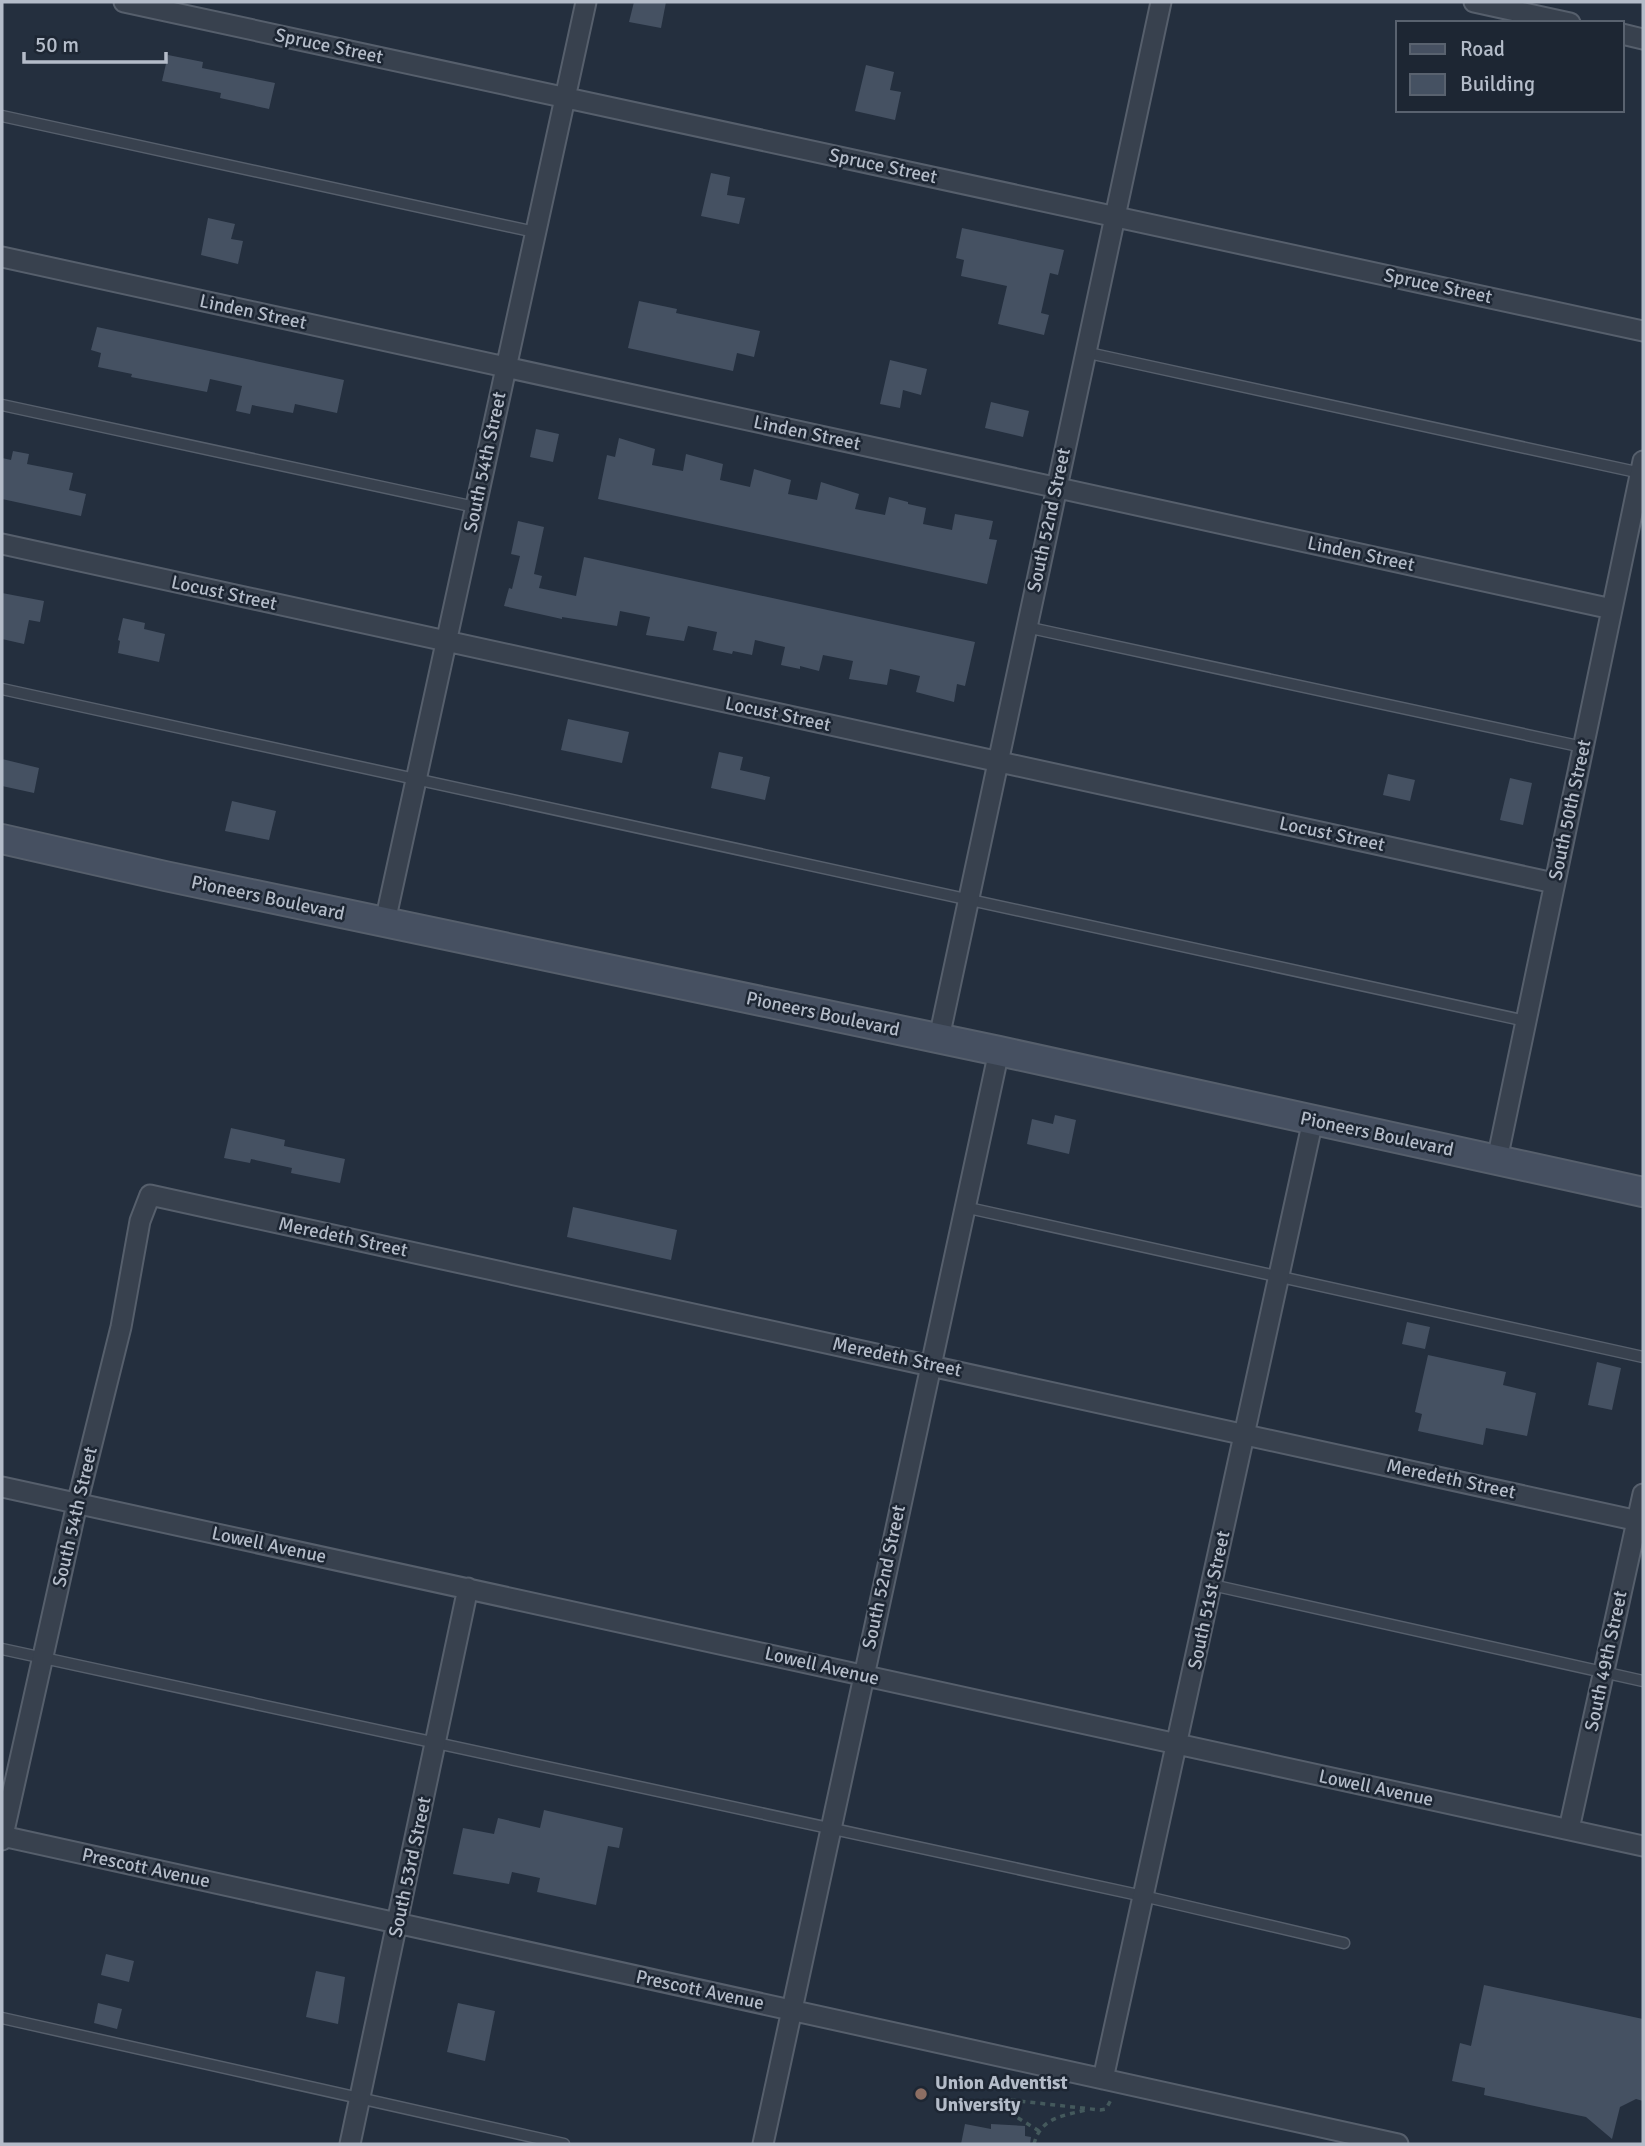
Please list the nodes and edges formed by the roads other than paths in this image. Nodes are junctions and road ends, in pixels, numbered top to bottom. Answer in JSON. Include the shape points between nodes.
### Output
{"nodes":[{"id":1,"x":124,"y":2,"type":"edge"},
{"id":2,"x":586,"y":2,"type":"edge"},
{"id":3,"x":1161,"y":2,"type":"edge"},
{"id":4,"x":1474,"y":2,"type":"edge"},
{"id":5,"x":1552,"y":10,"type":"edge"},
{"id":6,"x":1567,"y":21,"type":"edge"},
{"id":7,"x":1624,"y":34,"type":"edge"},
{"id":8,"x":1643,"y":39,"type":"edge"},
{"id":9,"x":565,"y":97,"type":"junction"},
{"id":10,"x":2,"y":116,"type":"edge"},
{"id":11,"x":1113,"y":216,"type":"junction"},
{"id":12,"x":535,"y":232,"type":"junction"},
{"id":13,"x":2,"y":257,"type":"edge"},
{"id":14,"x":1643,"y":331,"type":"edge"},
{"id":15,"x":1084,"y":352,"type":"junction"},
{"id":16,"x":506,"y":367,"type":"junction"},
{"id":17,"x":2,"y":405,"type":"edge"},
{"id":18,"x":1642,"y":467,"type":"edge"},
{"id":19,"x":1056,"y":487,"type":"junction"},
{"id":20,"x":475,"y":507,"type":"junction"},
{"id":21,"x":2,"y":544,"type":"edge"},
{"id":22,"x":1612,"y":609,"type":"junction"},
{"id":23,"x":1026,"y":627,"type":"junction"},
{"id":24,"x":446,"y":641,"type":"junction"},
{"id":25,"x":2,"y":689,"type":"edge"},
{"id":26,"x":1583,"y":747,"type":"junction"},
{"id":27,"x":998,"y":762,"type":"junction"},
{"id":28,"x":417,"y":779,"type":"junction"},
{"id":29,"x":2,"y":839,"type":"edge"},
{"id":30,"x":1554,"y":883,"type":"junction"},
{"id":31,"x":970,"y":899,"type":"junction"},
{"id":32,"x":385,"y":922,"type":"junction"},
{"id":33,"x":1526,"y":1021,"type":"junction"},
{"id":34,"x":939,"y":1038,"type":"junction"},
{"id":35,"x":999,"y":1051,"type":"junction"},
{"id":36,"x":1313,"y":1120,"type":"junction"},
{"id":37,"x":1497,"y":1160,"type":"junction"},
{"id":38,"x":1643,"y":1192,"type":"edge"},
{"id":39,"x":150,"y":1195,"type":"joint"},
{"id":40,"x":964,"y":1207,"type":"junction"},
{"id":41,"x":1279,"y":1277,"type":"junction"},
{"id":42,"x":1643,"y":1357,"type":"edge"},
{"id":43,"x":930,"y":1365,"type":"junction"},
{"id":44,"x":1245,"y":1434,"type":"junction"},
{"id":45,"x":2,"y":1487,"type":"edge"},
{"id":46,"x":1643,"y":1494,"type":"edge"},
{"id":47,"x":77,"y":1504,"type":"junction"},
{"id":48,"x":1640,"y":1521,"type":"edge"},
{"id":49,"x":1212,"y":1585,"type":"junction"},
{"id":50,"x":468,"y":1588,"type":"junction"},
{"id":51,"x":2,"y":1649,"type":"edge"},
{"id":52,"x":43,"y":1658,"type":"junction"},
{"id":53,"x":1604,"y":1672,"type":"junction"},
{"id":54,"x":862,"y":1675,"type":"junction"},
{"id":55,"x":1643,"y":1681,"type":"edge"},
{"id":56,"x":436,"y":1742,"type":"junction"},
{"id":57,"x":1177,"y":1745,"type":"junction"},
{"id":58,"x":830,"y":1829,"type":"junction"},
{"id":59,"x":1569,"y":1829,"type":"junction"},
{"id":60,"x":2,"y":1838,"type":"edge"},
{"id":61,"x":1643,"y":1846,"type":"edge"},
{"id":62,"x":1143,"y":1896,"type":"junction"},
{"id":63,"x":398,"y":1924,"type":"junction"},
{"id":64,"x":1344,"y":1943,"type":"dead end"},
{"id":65,"x":792,"y":2011,"type":"junction"},
{"id":66,"x":2,"y":2018,"type":"edge"},
{"id":67,"x":1109,"y":2081,"type":"junction"},
{"id":68,"x":360,"y":2098,"type":"junction"},
{"id":69,"x":350,"y":2144,"type":"edge"},
{"id":70,"x":564,"y":2144,"type":"edge"},
{"id":71,"x":763,"y":2144,"type":"edge"},
{"id":72,"x":1398,"y":2144,"type":"edge"}],
"edges":[{"from":1,"to":9,"type":"street","name":"Spruce Street"},
{"from":2,"to":9,"type":"street","name":"South 54th Street"},
{"from":3,"to":11,"type":"street","name":"South 52nd Street"},
{"from":4,"to":5,"type":"street"},
{"from":5,"to":6,"type":"street"},
{"from":7,"to":8,"type":"street"},
{"from":9,"to":11,"type":"street","name":"Spruce Street"},
{"from":9,"to":12,"type":"street","name":"South 54th Street"},
{"from":10,"to":12,"type":"lane"},
{"from":11,"to":14,"type":"street","name":"Spruce Street"},
{"from":11,"to":15,"type":"street","name":"South 52nd Street"},
{"from":12,"to":16,"type":"street","name":"South 54th Street"},
{"from":13,"to":16,"type":"street","name":"Linden Street"},
{"from":15,"to":18,"type":"lane"},
{"from":15,"to":19,"type":"street","name":"South 52nd Street"},
{"from":16,"to":19,"type":"street","name":"Linden Street"},
{"from":16,"to":20,"type":"street","name":"South 54th Street"},
{"from":17,"to":20,"type":"lane"},
{"from":18,"to":22,"type":"street","name":"South 50th Street"},
{"from":19,"to":22,"type":"street","name":"Linden Street"},
{"from":19,"to":23,"type":"street","name":"South 52nd Street"},
{"from":20,"to":24,"type":"street","name":"South 54th Street"},
{"from":21,"to":24,"type":"street","name":"Locust Street"},
{"from":22,"to":26,"type":"street","name":"South 50th Street"},
{"from":23,"to":26,"type":"lane"},
{"from":23,"to":27,"type":"street","name":"South 52nd Street"},
{"from":24,"to":27,"type":"street","name":"Locust Street"},
{"from":24,"to":28,"type":"street","name":"South 54th Street"},
{"from":25,"to":28,"type":"lane"},
{"from":26,"to":30,"type":"street","name":"South 50th Street"},
{"from":27,"to":30,"type":"street","name":"Locust Street"},
{"from":27,"to":31,"type":"street","name":"South 52nd Street"},
{"from":28,"to":31,"type":"lane"},
{"from":28,"to":32,"type":"street","name":"South 54th Street"},
{"from":29,"to":32,"type":"main road","name":"Pioneers Boulevard"},
{"from":30,"to":33,"type":"street","name":"South 50th Street"},
{"from":31,"to":33,"type":"lane"},
{"from":31,"to":34,"type":"street","name":"South 52nd Street"},
{"from":32,"to":34,"type":"main road","name":"Pioneers Boulevard"},
{"from":33,"to":37,"type":"street","name":"South 50th Street"},
{"from":34,"to":35,"type":"main road","name":"Pioneers Boulevard"},
{"from":35,"to":36,"type":"main road","name":"Pioneers Boulevard"},
{"from":35,"to":40,"type":"street","name":"South 52nd Street"},
{"from":36,"to":37,"type":"main road","name":"Pioneers Boulevard"},
{"from":36,"to":41,"type":"street","name":"South 51st Street"},
{"from":37,"to":38,"type":"main road","name":"Pioneers Boulevard"},
{"from":39,"to":43,"type":"street","name":"Meredeth Street"},
{"from":39,"to":47,"type":"street","name":"South 54th Street","via":[[140,1221],[121,1327]]},
{"from":40,"to":41,"type":"lane"},
{"from":40,"to":43,"type":"street","name":"South 52nd Street"},
{"from":41,"to":42,"type":"lane"},
{"from":41,"to":44,"type":"street","name":"South 51st Street"},
{"from":43,"to":44,"type":"street","name":"Meredeth Street"},
{"from":43,"to":54,"type":"street","name":"South 52nd Street"},
{"from":44,"to":48,"type":"street","name":"Meredeth Street"},
{"from":44,"to":49,"type":"street","name":"South 51st Street"},
{"from":45,"to":47,"type":"street","name":"Lowell Avenue"},
{"from":46,"to":48,"type":"street","name":"South 49th Street"},
{"from":47,"to":50,"type":"street","name":"Lowell Avenue"},
{"from":47,"to":52,"type":"street","name":"South 54th Street"},
{"from":48,"to":53,"type":"street","name":"South 49th Street"},
{"from":49,"to":53,"type":"lane"},
{"from":49,"to":57,"type":"street","name":"South 51st Street"},
{"from":50,"to":54,"type":"street","name":"Lowell Avenue"},
{"from":50,"to":56,"type":"street","name":"South 53rd Street"},
{"from":51,"to":52,"type":"lane"},
{"from":52,"to":56,"type":"lane"},
{"from":52,"to":60,"type":"street","name":"South 54th Street"},
{"from":53,"to":55,"type":"lane"},
{"from":53,"to":59,"type":"street","name":"South 49th Street"},
{"from":54,"to":57,"type":"street","name":"Lowell Avenue"},
{"from":54,"to":58,"type":"street","name":"South 52nd Street"},
{"from":56,"to":58,"type":"lane"},
{"from":56,"to":63,"type":"street","name":"South 53rd Street"},
{"from":57,"to":59,"type":"street","name":"Lowell Avenue"},
{"from":57,"to":62,"type":"street","name":"South 51st Street"},
{"from":58,"to":62,"type":"lane"},
{"from":58,"to":65,"type":"street","name":"South 52nd Street"},
{"from":59,"to":61,"type":"street","name":"Lowell Avenue"},
{"from":60,"to":63,"type":"street","name":"Prescott Avenue"},
{"from":62,"to":64,"type":"lane"},
{"from":62,"to":67,"type":"street","name":"South 51st Street"},
{"from":63,"to":65,"type":"street","name":"Prescott Avenue"},
{"from":63,"to":68,"type":"street","name":"South 53rd Street"},
{"from":65,"to":67,"type":"street","name":"Prescott Avenue"},
{"from":65,"to":71,"type":"street","name":"South 52nd Street"},
{"from":66,"to":68,"type":"lane"},
{"from":67,"to":72,"type":"street","name":"Prescott Avenue"},
{"from":68,"to":69,"type":"street","name":"South 53rd Street"},
{"from":68,"to":70,"type":"lane"}]}
